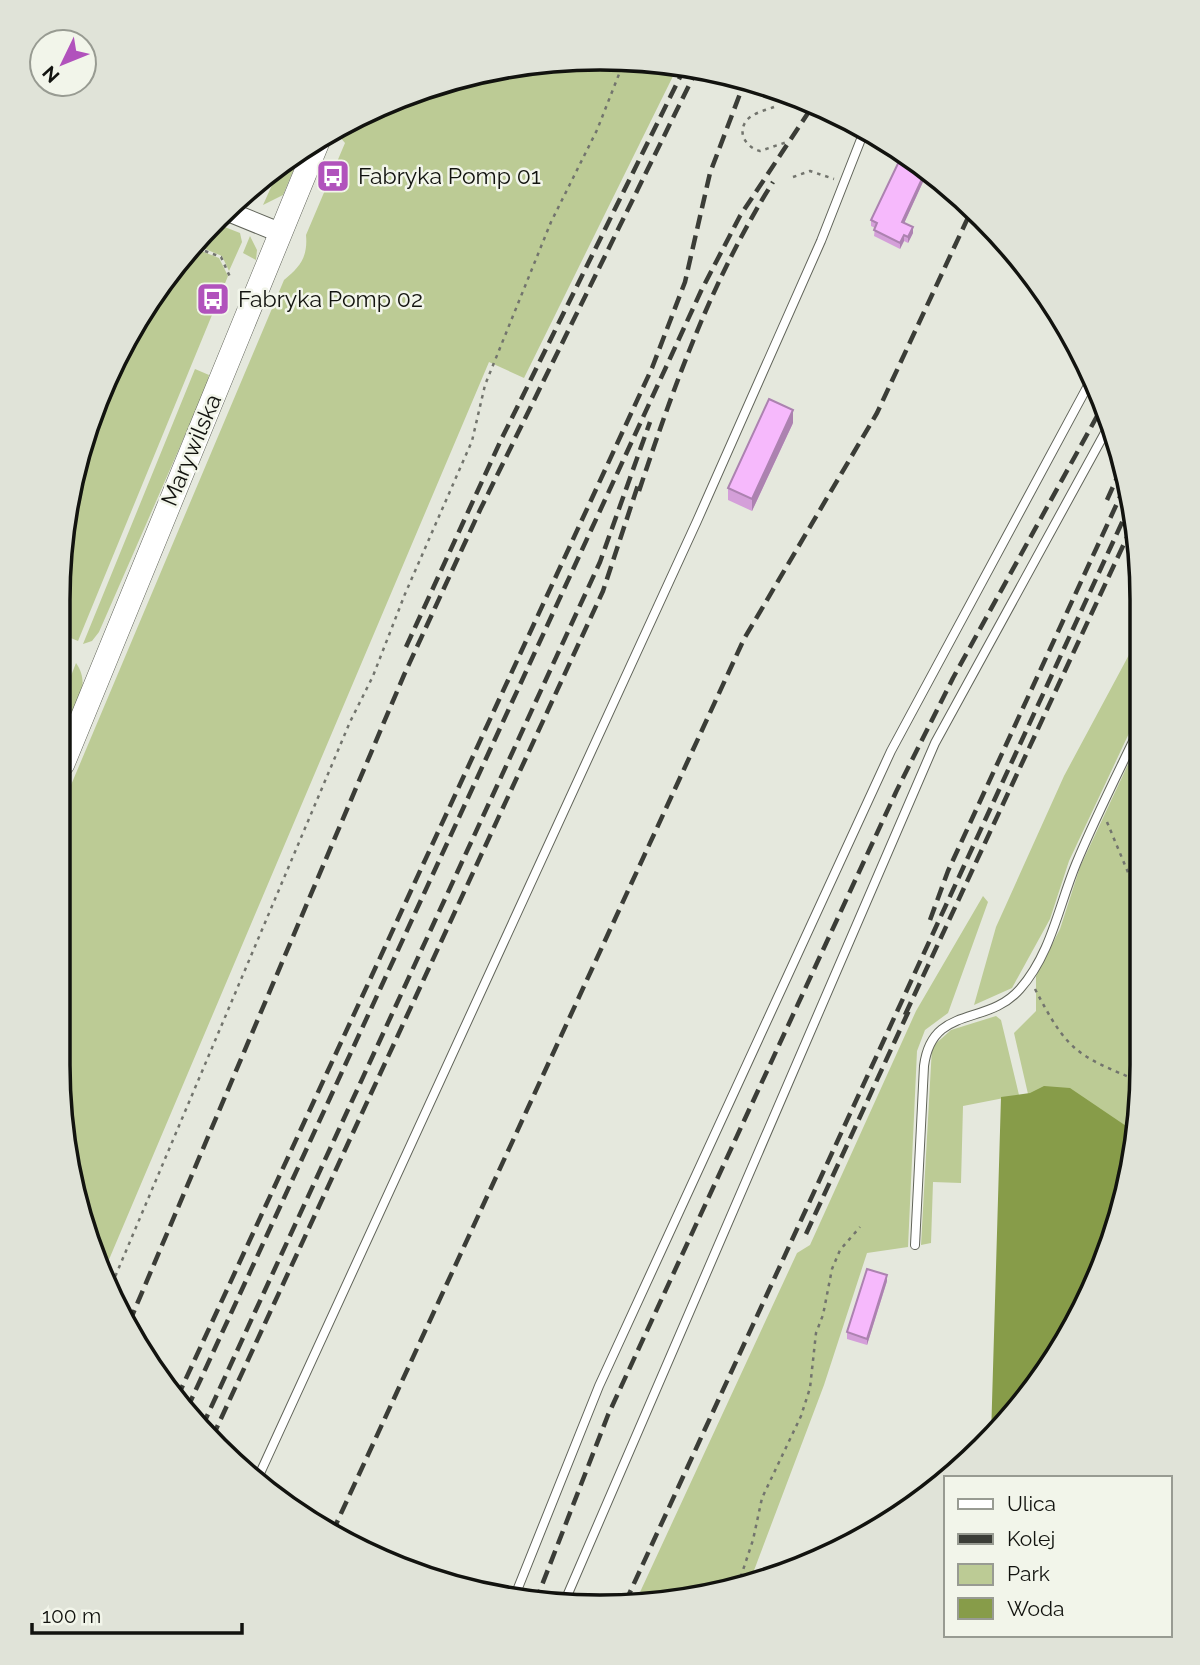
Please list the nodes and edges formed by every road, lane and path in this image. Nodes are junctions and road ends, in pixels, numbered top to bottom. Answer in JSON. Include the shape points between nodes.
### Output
{"nodes":[{"id":1,"x":620,"y":71,"type":"edge"},
{"id":2,"x":774,"y":107,"type":"dead end"},
{"id":3,"x":861,"y":139,"type":"edge"},
{"id":4,"x":787,"y":142,"type":"dead end"},
{"id":5,"x":313,"y":155,"type":"edge"},
{"id":6,"x":793,"y":177,"type":"dead end"},
{"id":7,"x":844,"y":183,"type":"junction"},
{"id":8,"x":236,"y":215,"type":"edge"},
{"id":9,"x":281,"y":233,"type":"junction"},
{"id":10,"x":203,"y":250,"type":"edge"},
{"id":11,"x":230,"y":277,"type":"dead end"},
{"id":12,"x":1086,"y":389,"type":"edge"},
{"id":13,"x":1104,"y":435,"type":"edge"},
{"id":14,"x":70,"y":747,"type":"edge"},
{"id":15,"x":1130,"y":748,"type":"edge"},
{"id":16,"x":1101,"y":810,"type":"junction"},
{"id":17,"x":1130,"y":876,"type":"edge"},
{"id":18,"x":1029,"y":977,"type":"junction"},
{"id":19,"x":1130,"y":1077,"type":"edge"},
{"id":20,"x":860,"y":1227,"type":"dead end"},
{"id":21,"x":915,"y":1245,"type":"dead end"},
{"id":22,"x":115,"y":1278,"type":"edge"},
{"id":23,"x":261,"y":1471,"type":"edge"},
{"id":24,"x":741,"y":1576,"type":"edge"},
{"id":25,"x":518,"y":1588,"type":"edge"},
{"id":26,"x":567,"y":1594,"type":"edge"}],
"edges":[{"from":1,"to":22,"type":"path","via":[[551,222],[485,385],[472,441]]},
{"from":2,"to":4,"type":"path","via":[[748,119],[744,139],[761,151]]},
{"from":3,"to":7,"type":"lane"},
{"from":5,"to":9,"type":"main road","name":"Marywilska"},
{"from":6,"to":7,"type":"path","via":[[814,172]]},
{"from":7,"to":23,"type":"lane","via":[[697,521]]},
{"from":8,"to":9,"type":"street"},
{"from":9,"to":14,"type":"main road","name":"Marywilska"},
{"from":10,"to":11,"type":"path","via":[[221,257]]},
{"from":12,"to":25,"type":"lane","via":[[891,751],[599,1386]]},
{"from":13,"to":26,"type":"lane","via":[[935,743]]},
{"from":15,"to":16,"type":"lane"},
{"from":16,"to":17,"type":"path"},
{"from":16,"to":18,"type":"lane","via":[[1076,863],[1058,919]]},
{"from":18,"to":19,"type":"path","via":[[1059,1034],[1087,1060]]},
{"from":18,"to":21,"type":"lane","via":[[1000,1006],[947,1024],[929,1043],[923,1066]]},
{"from":20,"to":24,"type":"path","via":[[840,1250],[832,1269],[816,1333],[810,1388],[762,1498]]}]}
